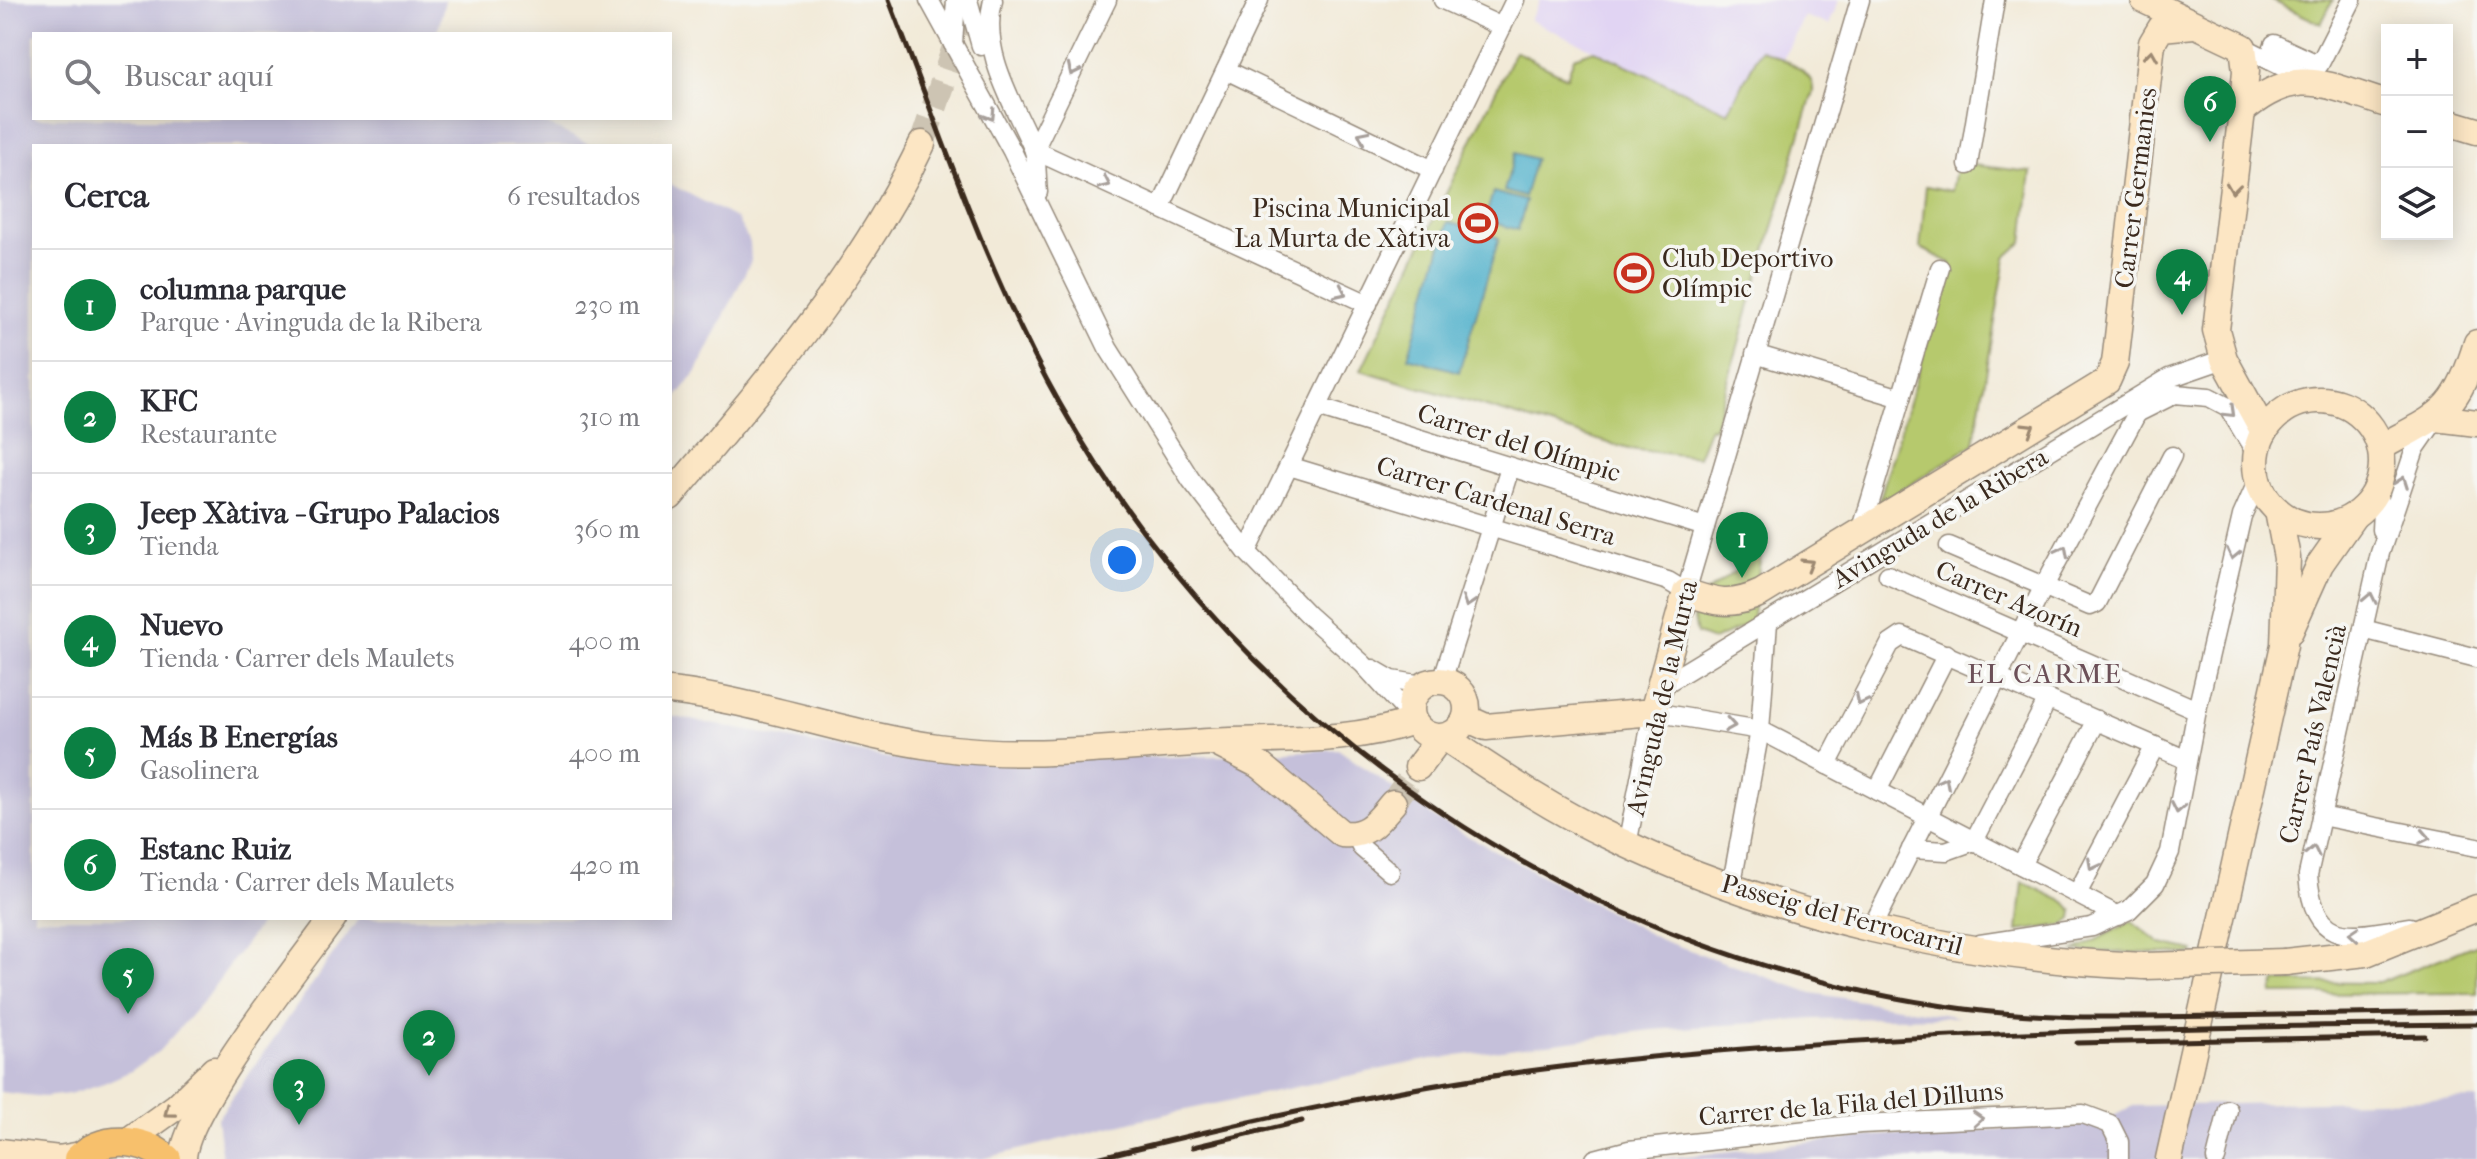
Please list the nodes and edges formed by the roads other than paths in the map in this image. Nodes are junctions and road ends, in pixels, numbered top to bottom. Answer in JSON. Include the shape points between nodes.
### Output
{"nodes":[{"id":1,"x":929,"y":0,"type":"edge"},
{"id":2,"x":956,"y":0,"type":"edge"},
{"id":3,"x":968,"y":0,"type":"edge"},
{"id":4,"x":993,"y":0,"type":"edge"},
{"id":5,"x":1107,"y":0,"type":"edge"},
{"id":6,"x":1259,"y":0,"type":"edge"},
{"id":7,"x":1443,"y":0,"type":"edge"},
{"id":8,"x":1515,"y":0,"type":"edge"},
{"id":9,"x":1860,"y":0,"type":"edge"},
{"id":10,"x":1995,"y":0,"type":"edge"},
{"id":11,"x":2144,"y":0,"type":"edge"},
{"id":12,"x":2352,"y":0,"type":"edge"},
{"id":13,"x":2194,"y":25,"type":"junction"},
{"id":14,"x":1502,"y":27,"type":"junction"},
{"id":15,"x":952,"y":46,"type":"junction"},
{"id":16,"x":2272,"y":50,"type":"dead end"},
{"id":17,"x":2244,"y":59,"type":"junction"},
{"id":18,"x":1226,"y":70,"type":"junction"},
{"id":19,"x":1003,"y":82,"type":"junction"},
{"id":20,"x":2313,"y":82,"type":"junction"},
{"id":21,"x":2381,"y":102,"type":"edge"},
{"id":22,"x":2242,"y":111,"type":"junction"},
{"id":23,"x":2453,"y":124,"type":"edge"},
{"id":24,"x":2477,"y":131,"type":"edge"},
{"id":25,"x":922,"y":144,"type":"tunnel mouth"},
{"id":26,"x":1034,"y":150,"type":"junction"},
{"id":27,"x":1968,"y":165,"type":"dead end"},
{"id":28,"x":1433,"y":170,"type":"junction"},
{"id":29,"x":1160,"y":208,"type":"junction"},
{"id":30,"x":1042,"y":214,"type":"junction"},
{"id":31,"x":1940,"y":268,"type":"dead end"},
{"id":32,"x":1368,"y":304,"type":"junction"},
{"id":33,"x":2477,"y":343,"type":"edge"},
{"id":34,"x":1755,"y":354,"type":"junction"},
{"id":35,"x":2224,"y":359,"type":"junction"},
{"id":36,"x":2107,"y":381,"type":"joint"},
{"id":37,"x":1901,"y":398,"type":"junction"},
{"id":38,"x":1317,"y":407,"type":"junction"},
{"id":39,"x":2436,"y":418,"type":"junction"},
{"id":40,"x":2477,"y":423,"type":"edge"},
{"id":41,"x":2260,"y":443,"type":"junction"},
{"id":42,"x":2381,"y":447,"type":"junction"},
{"id":43,"x":2172,"y":456,"type":"dead end"},
{"id":44,"x":1289,"y":466,"type":"junction"},
{"id":45,"x":1510,"y":468,"type":"junction"},
{"id":46,"x":2258,"y":480,"type":"junction"},
{"id":47,"x":2376,"y":492,"type":"junction"},
{"id":48,"x":672,"y":495,"type":"edge"},
{"id":49,"x":2278,"y":511,"type":"junction"},
{"id":50,"x":2353,"y":517,"type":"junction"},
{"id":51,"x":1493,"y":527,"type":"junction"},
{"id":52,"x":1705,"y":527,"type":"junction"},
{"id":53,"x":1861,"y":532,"type":"junction"},
{"id":54,"x":1949,"y":546,"type":"dead end"},
{"id":55,"x":1247,"y":552,"type":"junction"},
{"id":56,"x":2380,"y":553,"type":"junction"},
{"id":57,"x":1888,"y":575,"type":"dead end"},
{"id":58,"x":2043,"y":588,"type":"junction"},
{"id":59,"x":1686,"y":592,"type":"junction"},
{"id":60,"x":1768,"y":622,"type":"junction"},
{"id":61,"x":2363,"y":629,"type":"junction"},
{"id":62,"x":2021,"y":633,"type":"junction"},
{"id":63,"x":2284,"y":645,"type":"junction"},
{"id":64,"x":1947,"y":654,"type":"junction"},
{"id":65,"x":2477,"y":658,"type":"edge"},
{"id":66,"x":1363,"y":664,"type":"junction"},
{"id":67,"x":1998,"y":677,"type":"junction"},
{"id":68,"x":1433,"y":683,"type":"junction"},
{"id":69,"x":1660,"y":687,"type":"junction"},
{"id":70,"x":674,"y":689,"type":"edge"},
{"id":71,"x":2048,"y":699,"type":"junction"},
{"id":72,"x":2197,"y":710,"type":"junction"},
{"id":73,"x":1653,"y":712,"type":"junction"},
{"id":74,"x":1466,"y":718,"type":"junction"},
{"id":75,"x":1412,"y":720,"type":"junction"},
{"id":76,"x":2097,"y":720,"type":"junction"},
{"id":77,"x":1760,"y":730,"type":"junction"},
{"id":78,"x":1442,"y":737,"type":"junction"},
{"id":79,"x":1322,"y":738,"type":"junction"},
{"id":80,"x":1213,"y":742,"type":"junction"},
{"id":81,"x":2155,"y":746,"type":"junction"},
{"id":82,"x":2187,"y":760,"type":"junction"},
{"id":83,"x":1827,"y":765,"type":"junction"},
{"id":84,"x":1261,"y":766,"type":"junction"},
{"id":85,"x":1418,"y":767,"type":"tunnel mouth"},
{"id":86,"x":1513,"y":783,"type":"junction"},
{"id":87,"x":1877,"y":791,"type":"junction"},
{"id":88,"x":1393,"y":803,"type":"tunnel mouth"},
{"id":89,"x":1927,"y":816,"type":"junction"},
{"id":90,"x":2321,"y":816,"type":"junction"},
{"id":91,"x":1356,"y":836,"type":"junction"},
{"id":92,"x":1974,"y":841,"type":"junction"},
{"id":93,"x":1627,"y":845,"type":"junction"},
{"id":94,"x":2477,"y":847,"type":"edge"},
{"id":95,"x":1911,"y":849,"type":"junction"},
{"id":96,"x":2021,"y":865,"type":"junction"},
{"id":97,"x":1390,"y":872,"type":"dead end"},
{"id":98,"x":1734,"y":872,"type":"dead end"},
{"id":99,"x":2077,"y":894,"type":"junction"},
{"id":100,"x":2477,"y":908,"type":"edge"},
{"id":101,"x":2119,"y":916,"type":"junction"},
{"id":102,"x":332,"y":920,"type":"edge"},
{"id":103,"x":2440,"y":922,"type":"junction"},
{"id":104,"x":1872,"y":927,"type":"junction"},
{"id":105,"x":1963,"y":948,"type":"junction"},
{"id":106,"x":245,"y":1040,"type":"junction"},
{"id":107,"x":2228,"y":1110,"type":"dead end"},
{"id":108,"x":128,"y":1141,"type":"junction"},
{"id":109,"x":0,"y":1152,"type":"edge"},
{"id":110,"x":79,"y":1157,"type":"edge"},
{"id":111,"x":167,"y":1159,"type":"edge"},
{"id":112,"x":183,"y":1159,"type":"edge"},
{"id":113,"x":1595,"y":1159,"type":"edge"},
{"id":114,"x":2119,"y":1159,"type":"edge"},
{"id":115,"x":2169,"y":1159,"type":"edge"},
{"id":116,"x":2216,"y":1159,"type":"edge"}],
"edges":[{"from":1,"to":15,"type":"street","name":"Passeig del Ferrocarril"},
{"from":2,"to":15,"type":"street"},
{"from":3,"to":19,"type":"street","via":[[985,58]]},
{"from":4,"to":19,"type":"street","name":"Passeig del Ferrocarril","via":[[989,35]]},
{"from":5,"to":26,"type":"street","one_way":true},
{"from":6,"to":18,"type":"street"},
{"from":7,"to":14,"type":"street"},
{"from":8,"to":14,"type":"street"},
{"from":9,"to":34,"type":"street","name":"Avinguda de la Murta"},
{"from":10,"to":27,"type":"street"},
{"from":11,"to":13,"type":"street"},
{"from":12,"to":16,"type":"street","via":[[2319,65],[2274,44]]},
{"from":13,"to":17,"type":"street"},
{"from":36,"to":13,"type":"street","name":"Carrer Germanies","one_way":true,"via":[[2115,363],[2152,43],[2161,28]]},
{"from":14,"to":28,"type":"street"},
{"from":15,"to":30,"type":"street","name":"Passeig del Ferrocarril","one_way":true},
{"from":17,"to":20,"type":"street"},
{"from":17,"to":22,"type":"street"},
{"from":28,"to":18,"type":"street","one_way":true},
{"from":18,"to":29,"type":"street"},
{"from":19,"to":26,"type":"street","name":"Passeig del Ferrocarril"},
{"from":20,"to":21,"type":"street"},
{"from":20,"to":22,"type":"street","via":[[2278,85]]},
{"from":22,"to":35,"type":"street","one_way":true,"via":[[2216,330]]},
{"from":23,"to":24,"type":"street"},
{"from":25,"to":48,"type":"street","via":[[883,221],[797,346]]},
{"from":26,"to":29,"type":"street","one_way":true},
{"from":26,"to":30,"type":"street","name":"Passeig del Ferrocarril"},
{"from":28,"to":32,"type":"street"},
{"from":29,"to":32,"type":"street","one_way":true},
{"from":30,"to":55,"type":"street","name":"Passeig del Ferrocarril","via":[[1143,409]]},
{"from":31,"to":37,"type":"street"},
{"from":32,"to":38,"type":"street"},
{"from":33,"to":39,"type":"street","via":[[2462,389]]},
{"from":34,"to":37,"type":"street"},
{"from":34,"to":52,"type":"street","name":"Avinguda de la Murta"},
{"from":35,"to":41,"type":"street"},
{"from":35,"to":60,"type":"street","name":"Avinguda de la Ribera","via":[[2169,378]]},
{"from":53,"to":36,"type":"street","name":"Avinguda de la Ribera","one_way":true},
{"from":37,"to":53,"type":"street"},
{"from":38,"to":44,"type":"street"},
{"from":38,"to":45,"type":"street","name":"Carrer del Olímpic"},
{"from":39,"to":40,"type":"street"},
{"from":39,"to":42,"type":"street"},
{"from":56,"to":39,"type":"street","one_way":true,"via":[[2415,449]]},
{"from":41,"to":42,"type":"street","via":[[2275,417],[2291,406],[2328,400],[2361,416]]},
{"from":41,"to":46,"type":"street"},
{"from":58,"to":41,"type":"street","one_way":true,"via":[[2137,413],[2175,394],[2209,397],[2228,407]]},
{"from":42,"to":47,"type":"street"},
{"from":43,"to":58,"type":"street","via":[[2097,603],[2083,606]]},
{"from":44,"to":51,"type":"street","name":"Carrer Cardenal Serra"},
{"from":44,"to":55,"type":"street"},
{"from":45,"to":51,"type":"street"},
{"from":45,"to":52,"type":"street","name":"Carrer del Olímpic"},
{"from":46,"to":49,"type":"street"},
{"from":46,"to":72,"type":"street","one_way":true,"via":[[2242,516]]},
{"from":47,"to":50,"type":"street"},
{"from":47,"to":56,"type":"street","via":[[2382,510]]},
{"from":49,"to":50,"type":"street","via":[[2314,526]]},
{"from":49,"to":63,"type":"street","via":[[2287,558]]},
{"from":50,"to":63,"type":"street","via":[[2320,564]]},
{"from":51,"to":59,"type":"street","name":"Carrer Cardenal Serra","via":[[1668,581]]},
{"from":51,"to":68,"type":"street","one_way":true},
{"from":52,"to":59,"type":"street","name":"Avinguda de la Murta"},
{"from":59,"to":53,"type":"street","name":"Avinguda de la Ribera","one_way":true,"via":[[1725,605],[1739,603]]},
{"from":54,"to":58,"type":"street"},
{"from":55,"to":66,"type":"street","name":"Passeig del Ferrocarril"},
{"from":61,"to":56,"type":"street","name":"Carrer País Valencià","one_way":true},
{"from":57,"to":62,"type":"street","name":"Carrer Azorín"},
{"from":58,"to":62,"type":"street"},
{"from":59,"to":69,"type":"street","name":"Avinguda de la Murta"},
{"from":60,"to":69,"type":"street","name":"Avinguda de la Ribera"},
{"from":60,"to":77,"type":"street"},
{"from":61,"to":65,"type":"street"},
{"from":61,"to":90,"type":"street","name":"Carrer País Valencià"},
{"from":62,"to":67,"type":"street"},
{"from":62,"to":72,"type":"street","name":"Carrer Azorín"},
{"from":63,"to":115,"type":"street"},
{"from":64,"to":67,"type":"street"},
{"from":64,"to":83,"type":"street","one_way":true,"via":[[1908,637],[1890,644]]},
{"from":64,"to":87,"type":"street"},
{"from":66,"to":68,"type":"street","name":"Passeig del Ferrocarril","via":[[1392,680]]},
{"from":66,"to":75,"type":"street","name":"Passeig del Ferrocarril"},
{"from":67,"to":71,"type":"street"},
{"from":89,"to":67,"type":"street","one_way":true},
{"from":68,"to":74,"type":"street","name":"Passeig del Ferrocarril","via":[[1463,694]]},
{"from":68,"to":75,"type":"street","via":[[1412,700]]},
{"from":69,"to":73,"type":"street","name":"Avinguda de la Murta"},
{"from":70,"to":80,"type":"street","via":[[952,749],[995,753]]},
{"from":71,"to":76,"type":"street"},
{"from":71,"to":92,"type":"street"},
{"from":72,"to":82,"type":"street"},
{"from":73,"to":74,"type":"street","via":[[1486,727]]},
{"from":73,"to":77,"type":"street","one_way":true},
{"from":73,"to":93,"type":"street","name":"Avinguda de la Murta"},
{"from":74,"to":78,"type":"street","via":[[1458,731]]},
{"from":74,"to":86,"type":"street","name":"Passeig del Ferrocarril"},
{"from":75,"to":78,"type":"street","name":"Passeig del Ferrocarril","via":[[1424,733]]},
{"from":75,"to":79,"type":"street","via":[[1392,729]]},
{"from":76,"to":81,"type":"street"},
{"from":76,"to":96,"type":"street"},
{"from":77,"to":83,"type":"street"},
{"from":77,"to":98,"type":"street"},
{"from":78,"to":85,"type":"street"},
{"from":78,"to":86,"type":"street","name":"Passeig del Ferrocarril"},
{"from":79,"to":80,"type":"street"},
{"from":79,"to":84,"type":"street","via":[[1314,749],[1271,753]]},
{"from":80,"to":84,"type":"street"},
{"from":81,"to":82,"type":"street"},
{"from":81,"to":99,"type":"street","one_way":true},
{"from":82,"to":101,"type":"street","one_way":true,"via":[[2164,868],[2148,893]]},
{"from":83,"to":87,"type":"street"},
{"from":84,"to":91,"type":"street","via":[[1342,834]]},
{"from":86,"to":93,"type":"street","name":"Passeig del Ferrocarril"},
{"from":87,"to":89,"type":"street"},
{"from":88,"to":91,"type":"street","via":[[1370,830]]},
{"from":89,"to":92,"type":"street"},
{"from":89,"to":95,"type":"street"},
{"from":90,"to":94,"type":"street","one_way":true},
{"from":103,"to":90,"type":"street","name":"Carrer País Valencià","one_way":true,"via":[[2362,936],[2344,935],[2326,923],[2310,904],[2308,875]]},
{"from":91,"to":97,"type":"street"},
{"from":92,"to":95,"type":"street","via":[[1946,851]]},
{"from":92,"to":96,"type":"street"},
{"from":93,"to":104,"type":"street","name":"Passeig del Ferrocarril","via":[[1731,888]]},
{"from":95,"to":104,"type":"street"},
{"from":96,"to":99,"type":"street"},
{"from":99,"to":101,"type":"street"},
{"from":100,"to":103,"type":"street","name":"Passeig del Ferrocarril"},
{"from":101,"to":105,"type":"street","via":[[2080,929]]},
{"from":102,"to":106,"type":"street"},
{"from":103,"to":105,"type":"street","name":"Passeig del Ferrocarril","bridge":true,"via":[[2366,953],[2285,962],[2144,966],[2022,958]]},
{"from":104,"to":105,"type":"street","name":"Passeig del Ferrocarril"},
{"from":106,"to":108,"type":"street","one_way":true,"via":[[177,1106]]},
{"from":106,"to":112,"type":"street","via":[[195,1119]]},
{"from":107,"to":116,"type":"street"},
{"from":108,"to":110,"type":"main road","via":[[112,1142]]},
{"from":108,"to":111,"type":"main road"},
{"from":109,"to":110,"type":"street"},
{"from":113,"to":114,"type":"street","name":"Carrer de la Fila del Dilluns","one_way":true,"via":[[1629,1150],[1860,1124],[2083,1114],[2110,1124],[2119,1142]]}]}
